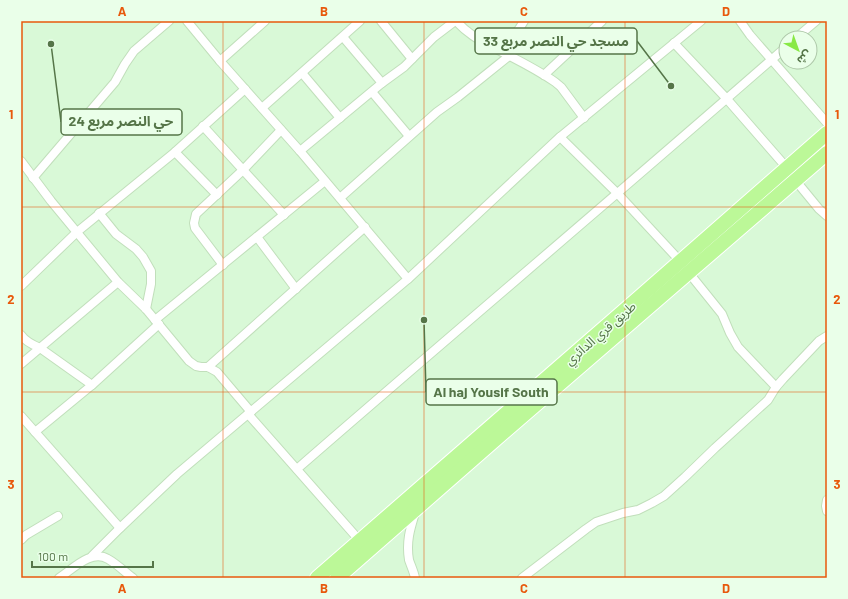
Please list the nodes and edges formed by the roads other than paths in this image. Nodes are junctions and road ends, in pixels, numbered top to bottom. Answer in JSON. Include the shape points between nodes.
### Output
{"nodes":[{"id":1,"x":169,"y":21,"type":"edge"},
{"id":2,"x":187,"y":21,"type":"edge"},
{"id":3,"x":265,"y":21,"type":"edge"},
{"id":4,"x":360,"y":21,"type":"edge"},
{"id":5,"x":381,"y":21,"type":"edge"},
{"id":6,"x":456,"y":21,"type":"edge"},
{"id":7,"x":524,"y":21,"type":"edge"},
{"id":8,"x":602,"y":21,"type":"edge"},
{"id":9,"x":701,"y":21,"type":"edge"},
{"id":10,"x":740,"y":21,"type":"edge"},
{"id":11,"x":816,"y":21,"type":"edge"},
{"id":12,"x":805,"y":30,"type":"edge"},
{"id":13,"x":343,"y":37,"type":"junction"},
{"id":14,"x":674,"y":43,"type":"junction"},
{"id":15,"x":500,"y":50,"type":"junction"},
{"id":16,"x":778,"y":54,"type":"edge"},
{"id":17,"x":510,"y":56,"type":"junction"},
{"id":18,"x":412,"y":59,"type":"junction"},
{"id":19,"x":772,"y":59,"type":"junction"},
{"id":20,"x":220,"y":61,"type":"junction"},
{"id":21,"x":302,"y":73,"type":"junction"},
{"id":22,"x":544,"y":75,"type":"junction"},
{"id":23,"x":382,"y":83,"type":"junction"},
{"id":24,"x":245,"y":89,"type":"junction"},
{"id":25,"x":372,"y":92,"type":"junction"},
{"id":26,"x":726,"y":98,"type":"junction"},
{"id":27,"x":262,"y":108,"type":"junction"},
{"id":28,"x":340,"y":118,"type":"junction"},
{"id":29,"x":584,"y":118,"type":"junction"},
{"id":30,"x":827,"y":123,"type":"edge"},
{"id":31,"x":203,"y":126,"type":"junction"},
{"id":32,"x":281,"y":130,"type":"junction"},
{"id":33,"x":827,"y":133,"type":"edge"},
{"id":34,"x":409,"y":136,"type":"junction"},
{"id":35,"x":560,"y":137,"type":"junction"},
{"id":36,"x":300,"y":151,"type":"junction"},
{"id":37,"x":175,"y":152,"type":"junction"},
{"id":38,"x":827,"y":153,"type":"edge"},
{"id":39,"x":21,"y":161,"type":"edge"},
{"id":40,"x":787,"y":168,"type":"junction"},
{"id":41,"x":243,"y":170,"type":"junction"},
{"id":42,"x":33,"y":178,"type":"junction"},
{"id":43,"x":325,"y":181,"type":"junction"},
{"id":44,"x":796,"y":181,"type":"junction"},
{"id":45,"x":617,"y":193,"type":"junction"},
{"id":46,"x":216,"y":195,"type":"junction"},
{"id":47,"x":340,"y":198,"type":"junction"},
{"id":48,"x":99,"y":213,"type":"junction"},
{"id":49,"x":284,"y":215,"type":"junction"},
{"id":50,"x":827,"y":216,"type":"edge"},
{"id":51,"x":364,"y":227,"type":"junction"},
{"id":52,"x":77,"y":232,"type":"junction"},
{"id":53,"x":257,"y":237,"type":"junction"},
{"id":54,"x":224,"y":265,"type":"junction"},
{"id":55,"x":685,"y":267,"type":"junction"},
{"id":56,"x":408,"y":279,"type":"junction"},
{"id":57,"x":118,"y":282,"type":"junction"},
{"id":58,"x":21,"y":286,"type":"edge"},
{"id":59,"x":296,"y":288,"type":"junction"},
{"id":60,"x":146,"y":309,"type":"junction"},
{"id":61,"x":157,"y":322,"type":"junction"},
{"id":62,"x":21,"y":335,"type":"edge"},
{"id":63,"x":827,"y":336,"type":"edge"},
{"id":64,"x":40,"y":348,"type":"junction"},
{"id":65,"x":21,"y":364,"type":"edge"},
{"id":66,"x":208,"y":367,"type":"junction"},
{"id":67,"x":92,"y":385,"type":"junction"},
{"id":68,"x":776,"y":387,"type":"junction"},
{"id":69,"x":250,"y":413,"type":"junction"},
{"id":70,"x":21,"y":416,"type":"edge"},
{"id":71,"x":35,"y":432,"type":"junction"},
{"id":72,"x":297,"y":469,"type":"junction"},
{"id":73,"x":827,"y":500,"type":"edge"},
{"id":74,"x":415,"y":510,"type":"junction"},
{"id":75,"x":827,"y":511,"type":"edge"},
{"id":76,"x":58,"y":516,"type":"dead end"},
{"id":77,"x":120,"y":528,"type":"junction"},
{"id":78,"x":21,"y":540,"type":"edge"},
{"id":79,"x":360,"y":541,"type":"junction"},
{"id":80,"x":92,"y":556,"type":"junction"},
{"id":81,"x":416,"y":577,"type":"edge"},
{"id":82,"x":59,"y":578,"type":"edge"},
{"id":83,"x":133,"y":578,"type":"edge"},
{"id":84,"x":317,"y":578,"type":"edge"},
{"id":85,"x":337,"y":578,"type":"edge"},
{"id":86,"x":522,"y":578,"type":"edge"}],
"edges":[{"from":1,"to":42,"type":"street","via":[[134,51],[115,82]]},
{"from":2,"to":20,"type":"street"},
{"from":3,"to":20,"type":"street"},
{"from":4,"to":13,"type":"street"},
{"from":5,"to":18,"type":"street"},
{"from":6,"to":15,"type":"street","via":[[476,38]]},
{"from":6,"to":18,"type":"street","via":[[434,37]]},
{"from":7,"to":15,"type":"street"},
{"from":8,"to":22,"type":"street"},
{"from":9,"to":14,"type":"street"},
{"from":10,"to":19,"type":"street"},
{"from":11,"to":12,"type":"street"},
{"from":13,"to":21,"type":"street"},
{"from":13,"to":23,"type":"street"},
{"from":14,"to":26,"type":"street"},
{"from":14,"to":29,"type":"street"},
{"from":15,"to":17,"type":"street"},
{"from":16,"to":19,"type":"street"},
{"from":17,"to":22,"type":"street"},
{"from":17,"to":34,"type":"street"},
{"from":18,"to":23,"type":"street"},
{"from":19,"to":26,"type":"street"},
{"from":19,"to":30,"type":"street"},
{"from":20,"to":24,"type":"street"},
{"from":21,"to":27,"type":"street"},
{"from":21,"to":28,"type":"street"},
{"from":22,"to":29,"type":"street","via":[[560,87]]},
{"from":23,"to":25,"type":"street"},
{"from":24,"to":27,"type":"street"},
{"from":24,"to":31,"type":"street"},
{"from":25,"to":28,"type":"street"},
{"from":25,"to":34,"type":"street"},
{"from":26,"to":40,"type":"street"},
{"from":26,"to":45,"type":"street"},
{"from":27,"to":32,"type":"street"},
{"from":28,"to":36,"type":"street"},
{"from":29,"to":35,"type":"street"},
{"from":31,"to":37,"type":"street"},
{"from":31,"to":41,"type":"street"},
{"from":32,"to":36,"type":"street"},
{"from":32,"to":41,"type":"street"},
{"from":33,"to":40,"type":"highway","name":"طريق قري الدائري"},
{"from":34,"to":47,"type":"street"},
{"from":35,"to":45,"type":"street"},
{"from":35,"to":56,"type":"street"},
{"from":36,"to":43,"type":"street"},
{"from":37,"to":46,"type":"street"},
{"from":37,"to":48,"type":"street"},
{"from":38,"to":44,"type":"highway","name":"طريق قري الدائري"},
{"from":39,"to":42,"type":"street"},
{"from":40,"to":55,"type":"highway","name":"طريق قري الدائري"},
{"from":41,"to":46,"type":"street"},
{"from":41,"to":49,"type":"street"},
{"from":42,"to":52,"type":"street"},
{"from":43,"to":47,"type":"street"},
{"from":43,"to":49,"type":"street"},
{"from":44,"to":50,"type":"street"},
{"from":44,"to":55,"type":"highway","name":"طريق قري الدائري"},
{"from":45,"to":55,"type":"street"},
{"from":45,"to":72,"type":"street"},
{"from":46,"to":54,"type":"street","via":[[196,214],[194,223],[195,228]]},
{"from":47,"to":51,"type":"street"},
{"from":48,"to":52,"type":"street"},
{"from":48,"to":60,"type":"street","via":[[116,234],[136,249],[151,271]]},
{"from":49,"to":53,"type":"street"},
{"from":51,"to":56,"type":"street"},
{"from":51,"to":59,"type":"street"},
{"from":52,"to":57,"type":"street"},
{"from":52,"to":58,"type":"street"},
{"from":53,"to":54,"type":"street"},
{"from":53,"to":59,"type":"street"},
{"from":54,"to":61,"type":"street"},
{"from":55,"to":68,"type":"street","via":[[722,314],[738,346]]},
{"from":55,"to":74,"type":"highway","name":"طريق قري الدائري"},
{"from":55,"to":79,"type":"highway","name":"طريق قري الدائري"},
{"from":56,"to":69,"type":"street"},
{"from":57,"to":60,"type":"street"},
{"from":57,"to":64,"type":"street"},
{"from":59,"to":66,"type":"street"},
{"from":60,"to":61,"type":"street"},
{"from":61,"to":66,"type":"street","via":[[189,361],[201,368]]},
{"from":61,"to":67,"type":"street"},
{"from":62,"to":64,"type":"street","via":[[32,345]]},
{"from":63,"to":68,"type":"street","via":[[819,341]]},
{"from":64,"to":65,"type":"street"},
{"from":64,"to":67,"type":"street"},
{"from":66,"to":69,"type":"street","via":[[217,372]]},
{"from":67,"to":71,"type":"street"},
{"from":68,"to":86,"type":"street","via":[[768,400],[664,496],[638,510],[596,522]]},
{"from":69,"to":72,"type":"street"},
{"from":69,"to":77,"type":"street","via":[[177,474]]},
{"from":70,"to":71,"type":"street"},
{"from":71,"to":77,"type":"street"},
{"from":72,"to":79,"type":"street"},
{"from":73,"to":75,"type":"street"},
{"from":74,"to":81,"type":"street","via":[[408,545]]},
{"from":74,"to":85,"type":"highway","name":"طريق قري الدائري"},
{"from":76,"to":78,"type":"street"},
{"from":77,"to":80,"type":"street"},
{"from":79,"to":84,"type":"highway","name":"طريق قري الدائري"},
{"from":80,"to":82,"type":"street"},
{"from":80,"to":83,"type":"street","via":[[108,558]]}]}
